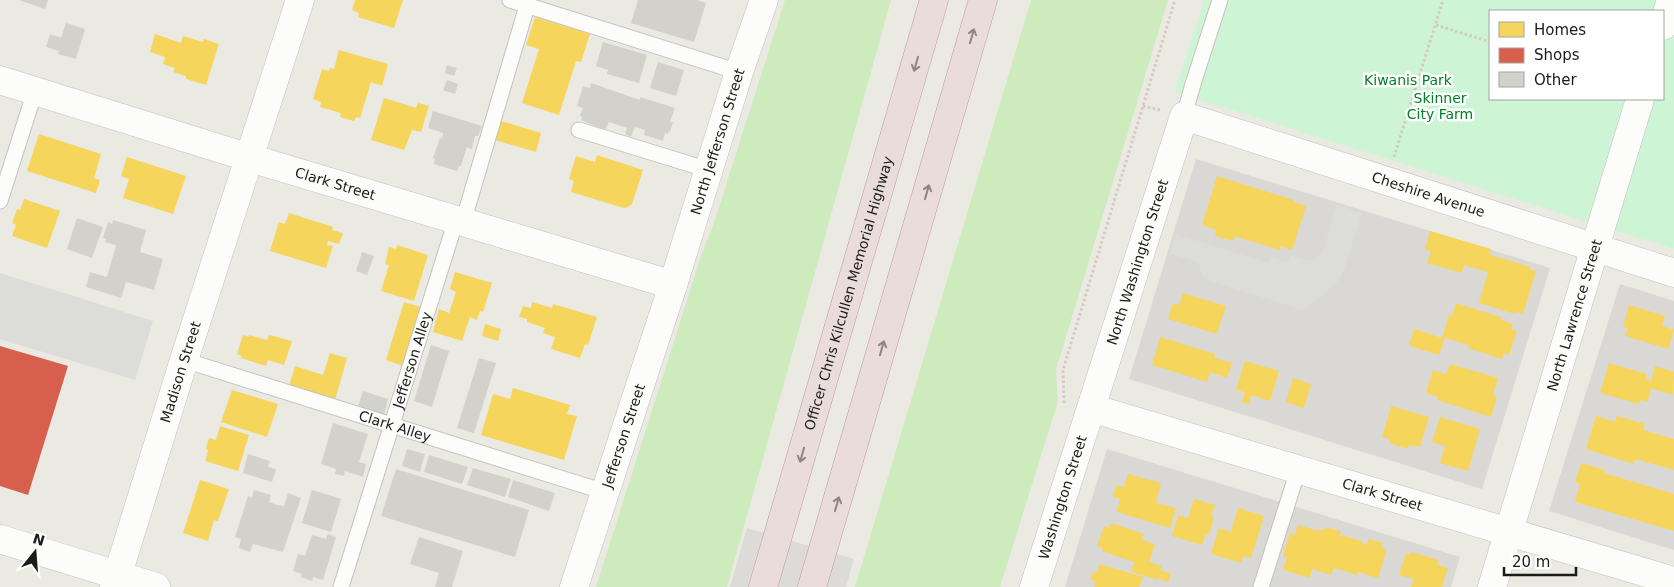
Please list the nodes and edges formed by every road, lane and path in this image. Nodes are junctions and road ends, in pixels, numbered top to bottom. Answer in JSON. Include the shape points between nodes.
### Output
{"nodes":[{"id":1,"x":300,"y":0,"type":"edge"},
{"id":2,"x":510,"y":0,"type":"edge"},
{"id":3,"x":764,"y":0,"type":"edge"},
{"id":4,"x":934,"y":0,"type":"edge"},
{"id":5,"x":982,"y":0,"type":"edge"},
{"id":6,"x":1175,"y":0,"type":"edge"},
{"id":7,"x":1220,"y":0,"type":"edge"},
{"id":8,"x":1443,"y":0,"type":"edge"},
{"id":9,"x":1671,"y":0,"type":"edge"},
{"id":10,"x":528,"y":6,"type":"junction"},
{"id":11,"x":1664,"y":23,"type":"edge"},
{"id":12,"x":1436,"y":25,"type":"junction"},
{"id":13,"x":1489,"y":42,"type":"edge"},
{"id":14,"x":739,"y":72,"type":"junction"},
{"id":15,"x":0,"y":80,"type":"edge"},
{"id":16,"x":35,"y":91,"type":"junction"},
{"id":17,"x":1640,"y":100,"type":"edge"},
{"id":18,"x":1184,"y":116,"type":"junction"},
{"id":19,"x":579,"y":130,"type":"dead end"},
{"id":20,"x":250,"y":158,"type":"junction"},
{"id":21,"x":709,"y":170,"type":"junction"},
{"id":22,"x":1387,"y":182,"type":"junction"},
{"id":23,"x":0,"y":201,"type":"edge"},
{"id":24,"x":459,"y":221,"type":"junction"},
{"id":25,"x":1595,"y":249,"type":"junction"},
{"id":26,"x":1674,"y":273,"type":"edge"},
{"id":27,"x":673,"y":285,"type":"junction"},
{"id":28,"x":184,"y":360,"type":"junction"},
{"id":29,"x":1091,"y":408,"type":"junction"},
{"id":30,"x":1061,"y":412,"type":"dead end"},
{"id":31,"x":391,"y":426,"type":"junction"},
{"id":32,"x":1298,"y":470,"type":"junction"},
{"id":33,"x":605,"y":492,"type":"junction"},
{"id":34,"x":1509,"y":532,"type":"junction"},
{"id":35,"x":0,"y":539,"type":"edge"},
{"id":36,"x":115,"y":581,"type":"edge"},
{"id":37,"x":1674,"y":581,"type":"edge"},
{"id":38,"x":156,"y":587,"type":"edge"},
{"id":39,"x":341,"y":587,"type":"edge"},
{"id":40,"x":574,"y":587,"type":"edge"},
{"id":41,"x":763,"y":587,"type":"edge"},
{"id":42,"x":812,"y":587,"type":"edge"},
{"id":43,"x":1034,"y":587,"type":"edge"},
{"id":44,"x":1261,"y":587,"type":"edge"},
{"id":45,"x":1492,"y":587,"type":"edge"}],
"edges":[{"from":1,"to":20,"type":"street","name":"Madison Street"},
{"from":2,"to":10,"type":"lane"},
{"from":3,"to":14,"type":"street","name":"North Jefferson Street"},
{"from":4,"to":41,"type":"highway","name":"Officer Chris Kilcullen Memorial Highway","one_way":true},
{"from":42,"to":5,"type":"highway","one_way":true},
{"from":6,"to":30,"type":"path","via":[[1063,370],[1064,403]]},
{"from":7,"to":18,"type":"lane"},
{"from":8,"to":12,"type":"path"},
{"from":9,"to":11,"type":"street"},
{"from":10,"to":14,"type":"lane"},
{"from":10,"to":24,"type":"lane","name":"Jefferson Alley"},
{"from":12,"to":13,"type":"path"},
{"from":12,"to":22,"type":"path"},
{"from":14,"to":21,"type":"street","name":"North Jefferson Street"},
{"from":15,"to":16,"type":"street","name":"Clark Street"},
{"from":16,"to":20,"type":"street","name":"Clark Street"},
{"from":16,"to":23,"type":"lane"},
{"from":17,"to":25,"type":"street","name":"North Lawrence Street"},
{"from":18,"to":22,"type":"street","name":"Cheshire Avenue"},
{"from":18,"to":29,"type":"street","name":"North Washington Street"},
{"from":19,"to":21,"type":"lane"},
{"from":20,"to":24,"type":"street","name":"Clark Street"},
{"from":20,"to":28,"type":"street","name":"Madison Street"},
{"from":21,"to":27,"type":"street","name":"North Jefferson Street"},
{"from":22,"to":25,"type":"street","name":"Cheshire Avenue"},
{"from":24,"to":27,"type":"street","name":"Clark Street"},
{"from":24,"to":31,"type":"lane","name":"Jefferson Alley"},
{"from":25,"to":26,"type":"street","name":"Cheshire Avenue"},
{"from":25,"to":34,"type":"street","name":"North Lawrence Street"},
{"from":27,"to":33,"type":"street","name":"Jefferson Street"},
{"from":28,"to":31,"type":"lane","name":"Clark Alley"},
{"from":28,"to":36,"type":"street","name":"Madison Street"},
{"from":29,"to":32,"type":"street","name":"Clark Street"},
{"from":29,"to":43,"type":"street","name":"Washington Street"},
{"from":31,"to":33,"type":"lane","name":"Clark Alley"},
{"from":31,"to":39,"type":"lane","name":"Jefferson Alley"},
{"from":32,"to":34,"type":"street","name":"Clark Street"},
{"from":32,"to":44,"type":"lane"},
{"from":33,"to":40,"type":"street","name":"Jefferson Street"},
{"from":34,"to":37,"type":"street","name":"Clark Street"},
{"from":34,"to":45,"type":"street","name":"North Lawrence Street"},
{"from":35,"to":36,"type":"street"},
{"from":36,"to":38,"type":"street"}]}
